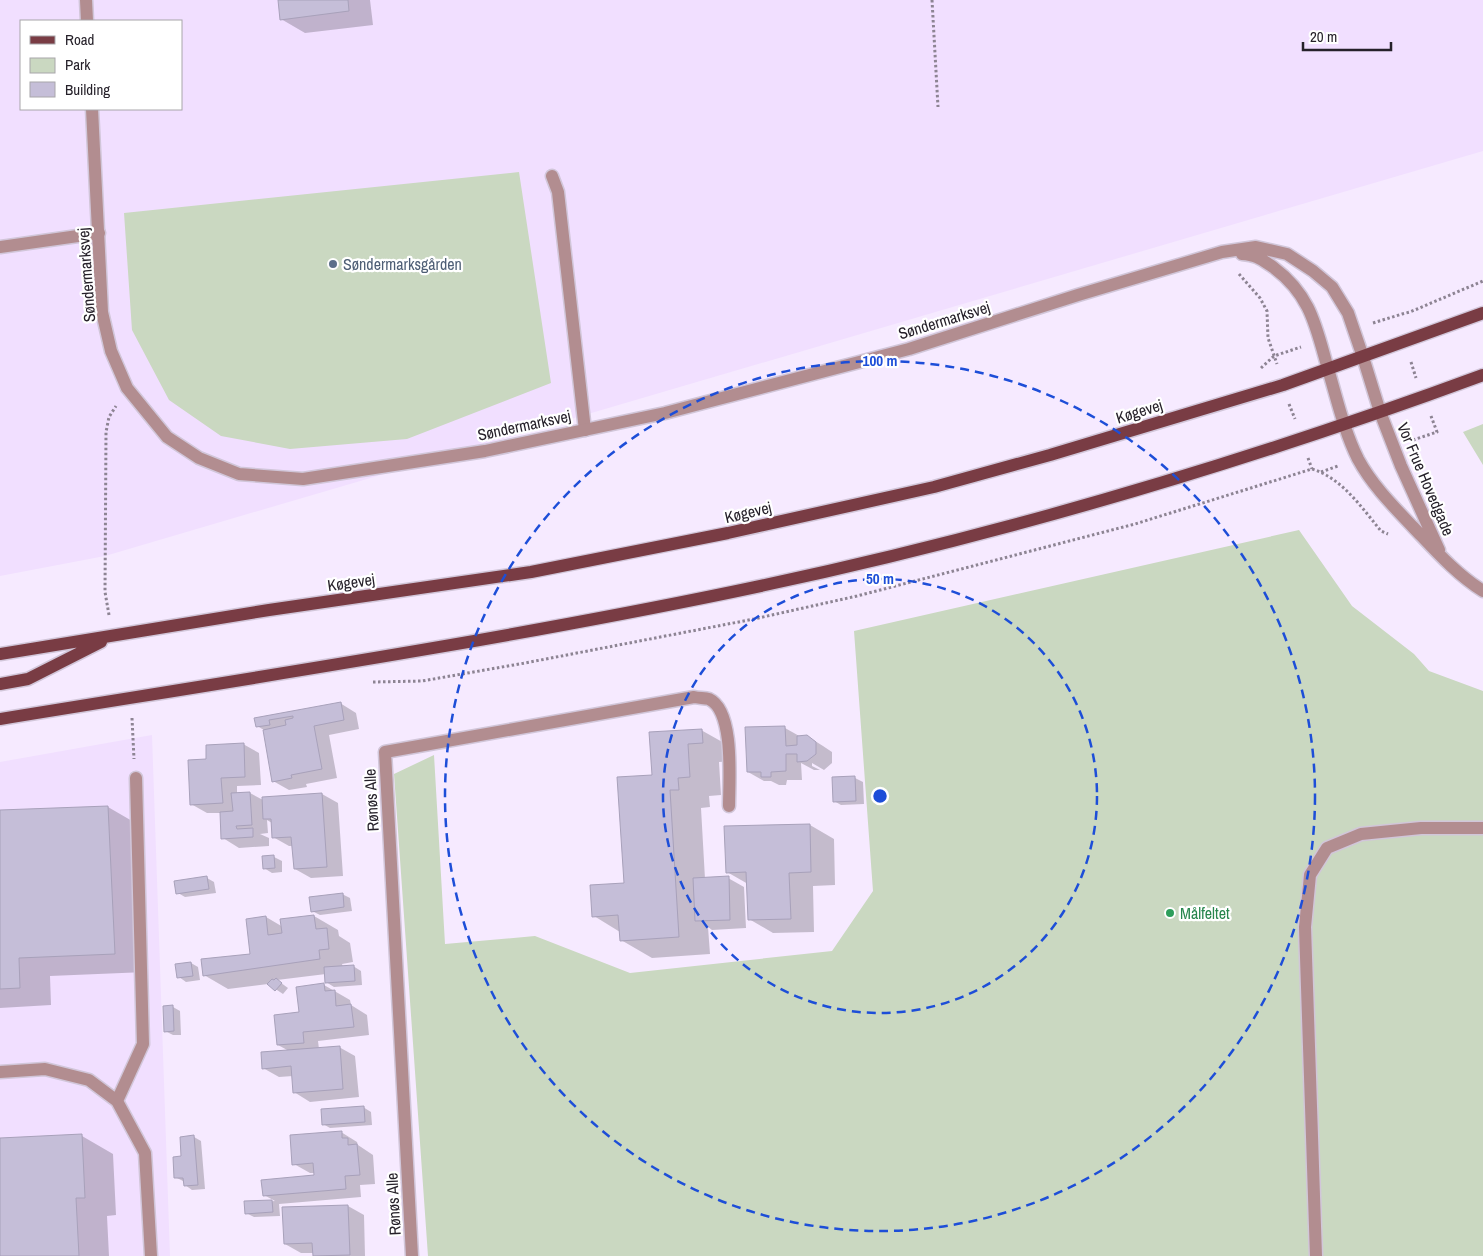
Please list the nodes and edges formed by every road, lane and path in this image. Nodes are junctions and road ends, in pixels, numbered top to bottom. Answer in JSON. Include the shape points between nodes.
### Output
{"nodes":[{"id":1,"x":86,"y":0,"type":"edge"},
{"id":2,"x":932,"y":0,"type":"edge"},
{"id":3,"x":87,"y":20,"type":"edge"},
{"id":4,"x":938,"y":107,"type":"dead end"},
{"id":5,"x":92,"y":110,"type":"edge"},
{"id":6,"x":552,"y":176,"type":"dead end"},
{"id":7,"x":98,"y":233,"type":"junction"},
{"id":8,"x":0,"y":247,"type":"edge"},
{"id":9,"x":1222,"y":252,"type":"junction"},
{"id":10,"x":1483,"y":281,"type":"edge"},
{"id":11,"x":1410,"y":312,"type":"dead end"},
{"id":12,"x":1483,"y":313,"type":"edge"},
{"id":13,"x":1363,"y":357,"type":"junction"},
{"id":14,"x":1328,"y":369,"type":"junction"},
{"id":15,"x":1483,"y":375,"type":"edge"},
{"id":16,"x":1283,"y":385,"type":"junction"},
{"id":17,"x":127,"y":388,"type":"junction"},
{"id":18,"x":1380,"y":412,"type":"junction"},
{"id":19,"x":1344,"y":424,"type":"junction"},
{"id":20,"x":585,"y":430,"type":"junction"},
{"id":21,"x":1302,"y":438,"type":"junction"},
{"id":22,"x":1312,"y":469,"type":"dead end"},
{"id":23,"x":1443,"y":559,"type":"junction"},
{"id":24,"x":1483,"y":591,"type":"edge"},
{"id":25,"x":112,"y":637,"type":"junction"},
{"id":26,"x":0,"y":654,"type":"edge"},
{"id":27,"x":0,"y":684,"type":"edge"},
{"id":28,"x":130,"y":697,"type":"junction"},
{"id":29,"x":0,"y":719,"type":"edge"},
{"id":30,"x":136,"y":778,"type":"joint"},
{"id":31,"x":728,"y":806,"type":"dead end"},
{"id":32,"x":1483,"y":828,"type":"edge"},
{"id":33,"x":0,"y":1072,"type":"edge"},
{"id":34,"x":117,"y":1101,"type":"junction"},
{"id":35,"x":151,"y":1256,"type":"edge"},
{"id":36,"x":412,"y":1256,"type":"edge"},
{"id":37,"x":1316,"y":1256,"type":"edge"}],
"edges":[{"from":1,"to":3,"type":"street"},
{"from":2,"to":4,"type":"path"},
{"from":5,"to":7,"type":"street","name":"Søndermarksvej"},
{"from":6,"to":20,"type":"street","via":[[558,192]]},
{"from":7,"to":8,"type":"street"},
{"from":7,"to":17,"type":"street","name":"Søndermarksvej","via":[[102,312],[111,351]]},
{"from":9,"to":13,"type":"street","name":"Søndermarksvej","via":[[1256,247],[1287,254],[1313,271],[1332,287],[1348,313]]},
{"from":9,"to":14,"type":"street","name":"Søndermarksvej","via":[[1255,255],[1298,290],[1312,316]]},
{"from":9,"to":16,"type":"path","via":[[1260,298],[1266,311],[1268,338]]},
{"from":9,"to":20,"type":"street","name":"Søndermarksvej","via":[[909,349],[665,413]]},
{"from":10,"to":11,"type":"path"},
{"from":12,"to":13,"type":"main road","name":"Køgevej"},
{"from":13,"to":14,"type":"main road","name":"Køgevej"},
{"from":13,"to":18,"type":"street","name":"Vor Frue Hovedgade"},
{"from":14,"to":16,"type":"main road","name":"Køgevej"},
{"from":14,"to":19,"type":"street","name":"Vor Frue Hovedgade"},
{"from":15,"to":18,"type":"main road"},
{"from":16,"to":21,"type":"path"},
{"from":16,"to":25,"type":"main road","name":"Køgevej","via":[[934,487],[728,533],[532,572],[269,610]]},
{"from":17,"to":20,"type":"street","name":"Søndermarksvej","via":[[167,437],[199,458],[239,474],[303,479],[484,451]]},
{"from":17,"to":25,"type":"path","via":[[109,417],[106,432],[105,592]]},
{"from":18,"to":19,"type":"main road"},
{"from":18,"to":23,"type":"street","name":"Vor Frue Hovedgade"},
{"from":19,"to":21,"type":"main road"},
{"from":19,"to":23,"type":"street","name":"Vor Frue Hovedgade","via":[[1358,459],[1380,492]]},
{"from":21,"to":22,"type":"path"},
{"from":21,"to":28,"type":"main road","via":[[1174,479],[941,544],[735,591],[512,634]]},
{"from":23,"to":24,"type":"street","name":"Vor Frue Hovedgade"},
{"from":25,"to":26,"type":"main road","name":"Køgevej"},
{"from":25,"to":27,"type":"main road","via":[[28,679]]},
{"from":28,"to":29,"type":"main road"},
{"from":28,"to":30,"type":"path"},
{"from":30,"to":34,"type":"street","via":[[143,1044]]},
{"from":31,"to":36,"type":"street","name":"Rønøs Alle","via":[[729,737],[720,710],[709,699],[694,698],[385,752]]},
{"from":32,"to":37,"type":"street","via":[[1421,828],[1361,834],[1327,848],[1310,875],[1305,927]]},
{"from":33,"to":34,"type":"street","via":[[45,1069],[89,1080]]},
{"from":34,"to":35,"type":"street","via":[[145,1153]]}]}
